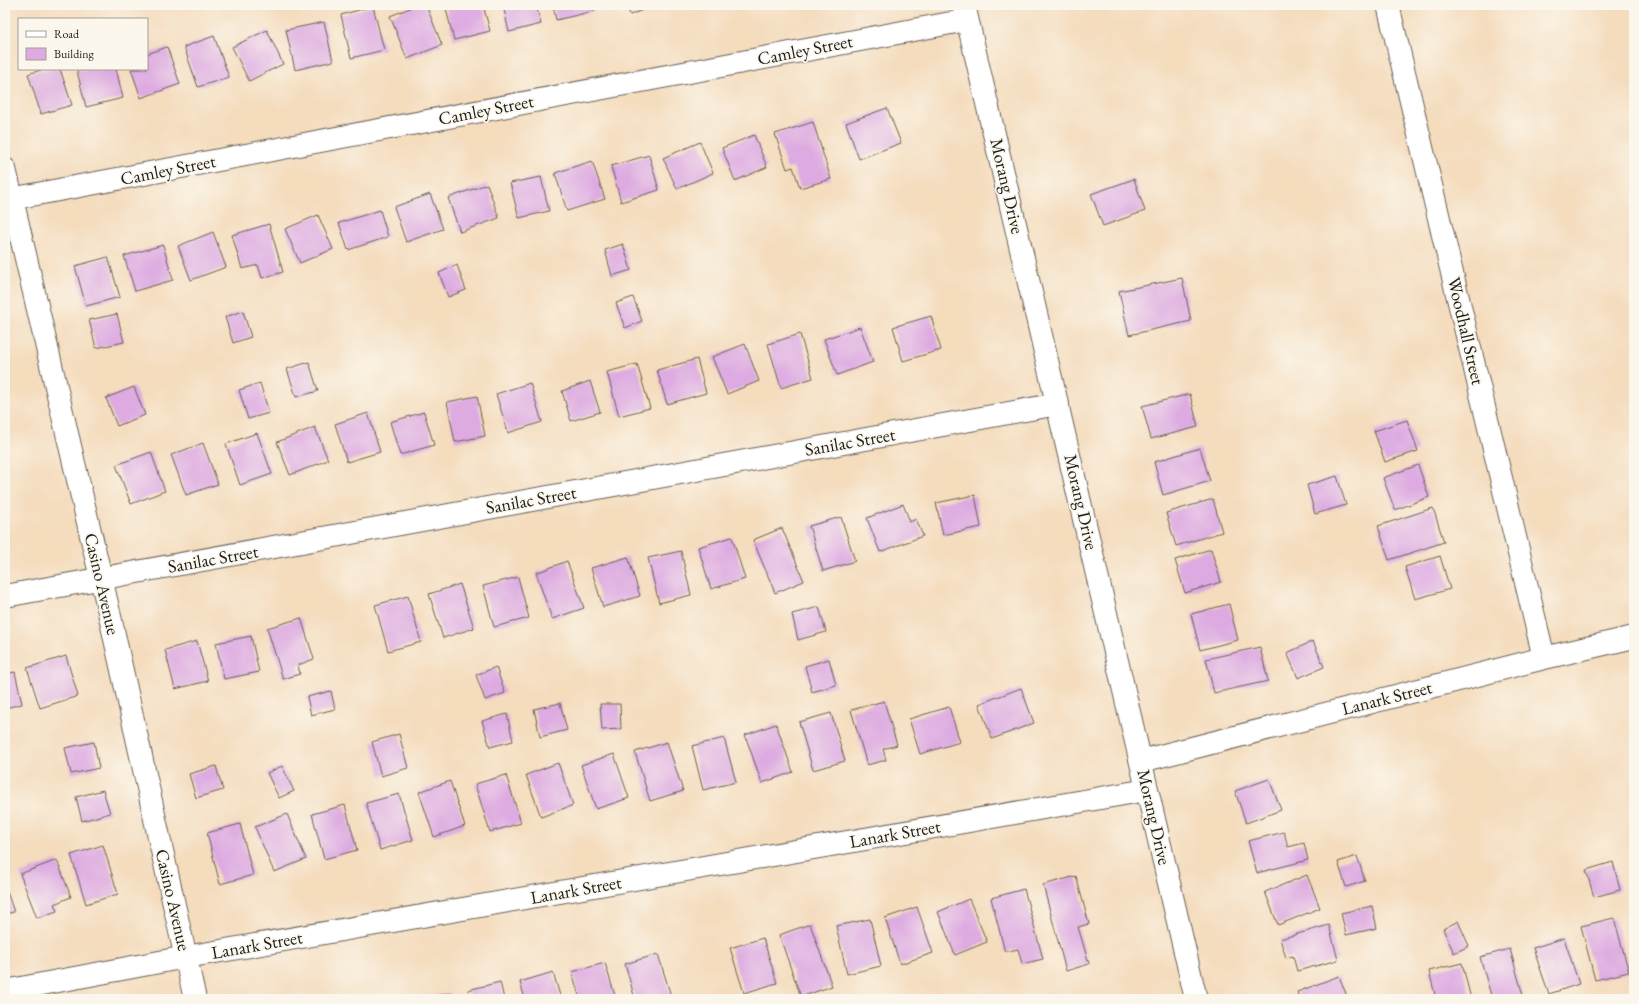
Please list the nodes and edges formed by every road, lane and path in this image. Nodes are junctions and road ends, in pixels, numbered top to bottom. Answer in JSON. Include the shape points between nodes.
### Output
{"nodes":[{"id":1,"x":1388,"y":5,"type":"edge"},
{"id":2,"x":965,"y":12,"type":"edge"},
{"id":3,"x":5,"y":169,"type":"edge"},
{"id":4,"x":8,"y":199,"type":"edge"},
{"id":5,"x":1058,"y":404,"type":"junction"},
{"id":6,"x":101,"y":579,"type":"junction"},
{"id":7,"x":5,"y":596,"type":"edge"},
{"id":8,"x":1634,"y":637,"type":"edge"},
{"id":9,"x":1544,"y":658,"type":"junction"},
{"id":10,"x":1141,"y":761,"type":"junction"},
{"id":11,"x":1147,"y":790,"type":"junction"},
{"id":12,"x":186,"y":958,"type":"junction"},
{"id":13,"x":5,"y":991,"type":"edge"},
{"id":14,"x":195,"y":999,"type":"edge"},
{"id":15,"x":1196,"y":999,"type":"edge"}],
"edges":[{"from":1,"to":9,"type":"street","name":"Woodhall Street"},
{"from":2,"to":4,"type":"street","name":"Camley Street"},
{"from":2,"to":5,"type":"street","name":"Morang Drive"},
{"from":3,"to":4,"type":"street","name":"Casino Avenue"},
{"from":4,"to":6,"type":"street","name":"Casino Avenue"},
{"from":5,"to":6,"type":"street","name":"Sanilac Street"},
{"from":5,"to":10,"type":"street","name":"Morang Drive"},
{"from":6,"to":7,"type":"street","name":"Sanilac Street"},
{"from":6,"to":12,"type":"street","name":"Casino Avenue"},
{"from":8,"to":9,"type":"street","name":"Lanark Street"},
{"from":9,"to":10,"type":"street","name":"Lanark Street"},
{"from":10,"to":11,"type":"street","name":"Morang Drive"},
{"from":11,"to":12,"type":"street","name":"Lanark Street"},
{"from":11,"to":15,"type":"street","name":"Morang Drive"},
{"from":12,"to":13,"type":"street","name":"Lanark Street"},
{"from":12,"to":14,"type":"street","name":"Casino Avenue"}]}
